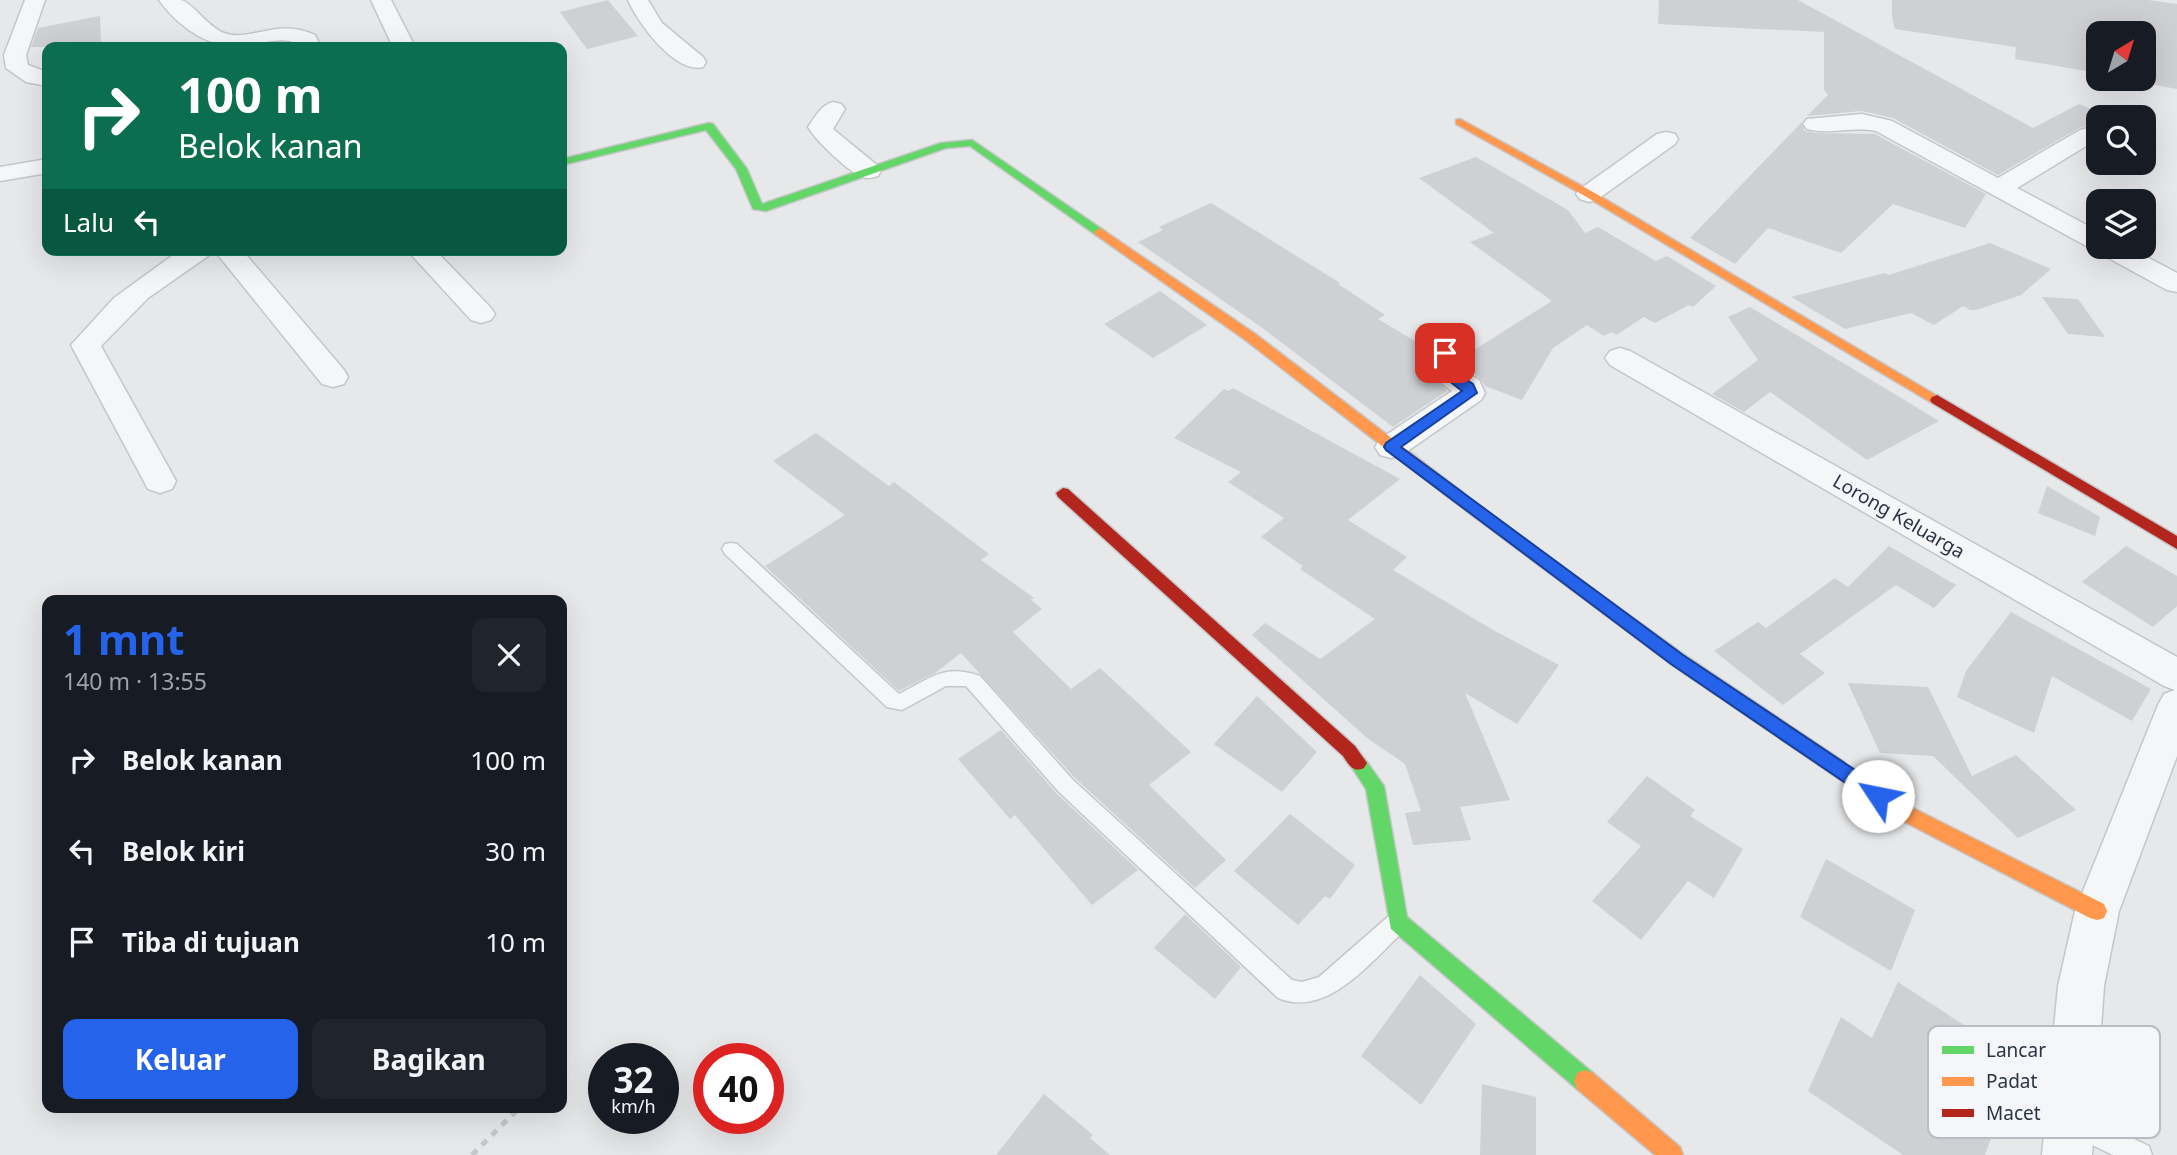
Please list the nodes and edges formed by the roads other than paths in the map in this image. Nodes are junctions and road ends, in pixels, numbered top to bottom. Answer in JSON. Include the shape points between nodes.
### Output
{"nodes":[{"id":1,"x":35,"y":0,"type":"edge"},
{"id":2,"x":169,"y":0,"type":"edge"},
{"id":3,"x":381,"y":0,"type":"edge"},
{"id":4,"x":638,"y":0,"type":"edge"},
{"id":5,"x":308,"y":42,"type":"edge"},
{"id":6,"x":402,"y":42,"type":"edge"},
{"id":7,"x":695,"y":62,"type":"dead end"},
{"id":8,"x":42,"y":78,"type":"edge"},
{"id":9,"x":833,"y":109,"type":"dead end"},
{"id":10,"x":1460,"y":122,"type":"dead end"},
{"id":11,"x":1815,"y":124,"type":"dead end"},
{"id":12,"x":2086,"y":136,"type":"edge"},
{"id":13,"x":1666,"y":139,"type":"dead end"},
{"id":14,"x":567,"y":161,"type":"edge"},
{"id":15,"x":42,"y":167,"type":"edge"},
{"id":16,"x":869,"y":171,"type":"junction"},
{"id":17,"x":0,"y":174,"type":"edge"},
{"id":18,"x":1998,"y":188,"type":"junction"},
{"id":19,"x":42,"y":191,"type":"dead end"},
{"id":20,"x":1589,"y":194,"type":"junction"},
{"id":21,"x":0,"y":197,"type":"edge"},
{"id":22,"x":2086,"y":236,"type":"edge"},
{"id":23,"x":189,"y":256,"type":"edge"},
{"id":24,"x":231,"y":256,"type":"edge"},
{"id":25,"x":426,"y":256,"type":"edge"},
{"id":26,"x":2130,"y":259,"type":"edge"},
{"id":27,"x":2177,"y":284,"type":"edge"},
{"id":28,"x":481,"y":314,"type":"dead end"},
{"id":29,"x":1445,"y":353,"type":"dead end"},
{"id":30,"x":1620,"y":358,"type":"dead end"},
{"id":31,"x":333,"y":377,"type":"dead end"},
{"id":32,"x":1391,"y":447,"type":"junction"},
{"id":33,"x":160,"y":481,"type":"dead end"},
{"id":34,"x":1063,"y":493,"type":"dead end"},
{"id":35,"x":2177,"y":542,"type":"edge"},
{"id":36,"x":731,"y":549,"type":"dead end"},
{"id":37,"x":2177,"y":675,"type":"edge"},
{"id":38,"x":2177,"y":705,"type":"edge"},
{"id":39,"x":2097,"y":911,"type":"junction"},
{"id":40,"x":1398,"y":922,"type":"junction"},
{"id":41,"x":2078,"y":1026,"type":"edge"},
{"id":42,"x":2068,"y":1138,"type":"edge"},
{"id":43,"x":1672,"y":1155,"type":"edge"},
{"id":44,"x":2140,"y":1155,"type":"edge"}],
"edges":[{"from":1,"to":8,"type":"street","via":[[15,54],[17,68]]},
{"from":2,"to":5,"type":"street","via":[[217,39],[294,34]]},
{"from":3,"to":6,"type":"street"},
{"from":4,"to":7,"type":"street","via":[[658,33]]},
{"from":9,"to":16,"type":"street","via":[[821,131]]},
{"from":10,"to":20,"type":"street"},
{"from":11,"to":18,"type":"street","via":[[1862,121],[1884,126]]},
{"from":12,"to":18,"type":"street"},
{"from":13,"to":20,"type":"street"},
{"from":14,"to":16,"type":"street","via":[[704,125],[714,129],[741,169],[759,207]]},
{"from":15,"to":17,"type":"street"},
{"from":16,"to":32,"type":"street","via":[[945,145],[972,144],[1249,336]]},
{"from":18,"to":22,"type":"street"},
{"from":19,"to":21,"type":"street"},
{"from":20,"to":35,"type":"street"},
{"from":23,"to":33,"type":"street","via":[[140,292],[86,345]]},
{"from":24,"to":31,"type":"street"},
{"from":25,"to":28,"type":"street"},
{"from":26,"to":27,"type":"street"},
{"from":29,"to":32,"type":"street","via":[[1446,373],[1470,393]]},
{"from":30,"to":37,"type":"street","name":"Lorong Keluarga"},
{"from":32,"to":39,"type":"street","via":[[1677,659],[1901,811]]},
{"from":34,"to":40,"type":"street","via":[[1366,770],[1375,786]]},
{"from":36,"to":40,"type":"lane","via":[[894,701],[902,702],[943,678],[973,681],[1066,786],[1286,990],[1302,993],[1325,987]]},
{"from":38,"to":39,"type":"street"},
{"from":39,"to":41,"type":"street"},
{"from":40,"to":43,"type":"street"},
{"from":42,"to":44,"type":"lane"}]}
